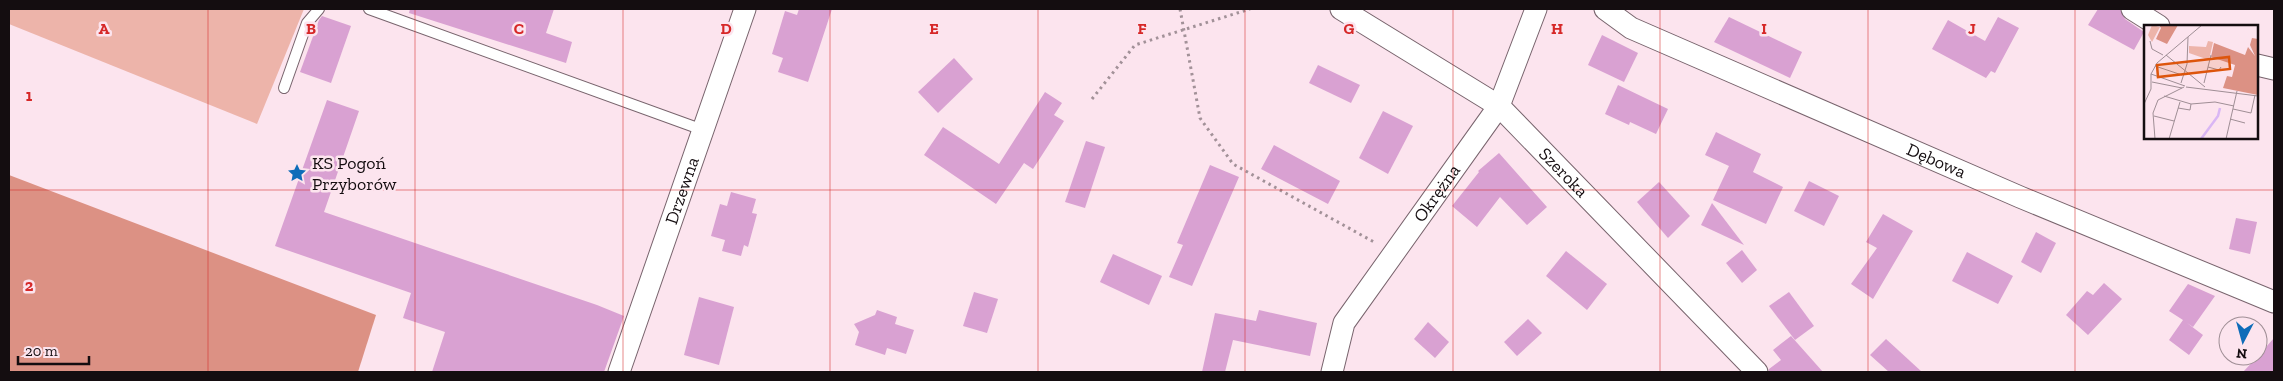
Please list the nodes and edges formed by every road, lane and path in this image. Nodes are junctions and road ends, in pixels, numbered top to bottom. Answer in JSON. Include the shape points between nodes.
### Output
{"nodes":[{"id":1,"x":319,"y":9,"type":"edge"},
{"id":2,"x":369,"y":9,"type":"edge"},
{"id":3,"x":745,"y":9,"type":"edge"},
{"id":4,"x":1180,"y":9,"type":"edge"},
{"id":5,"x":1250,"y":9,"type":"edge"},
{"id":6,"x":1341,"y":9,"type":"edge"},
{"id":7,"x":1536,"y":9,"type":"edge"},
{"id":8,"x":1605,"y":9,"type":"edge"},
{"id":9,"x":2132,"y":9,"type":"edge"},
{"id":10,"x":2157,"y":25,"type":"edge"},
{"id":11,"x":1184,"y":28,"type":"junction"},
{"id":12,"x":2258,"y":65,"type":"edge"},
{"id":13,"x":2274,"y":69,"type":"edge"},
{"id":14,"x":284,"y":88,"type":"dead end"},
{"id":15,"x":1092,"y":99,"type":"dead end"},
{"id":16,"x":1499,"y":106,"type":"junction"},
{"id":17,"x":703,"y":130,"type":"junction"},
{"id":18,"x":1394,"y":254,"type":"junction"},
{"id":19,"x":2274,"y":302,"type":"edge"},
{"id":20,"x":619,"y":372,"type":"edge"},
{"id":21,"x":1332,"y":372,"type":"edge"},
{"id":22,"x":1757,"y":372,"type":"edge"}],
"edges":[{"from":1,"to":14,"type":"lane","via":[[307,23]]},
{"from":2,"to":17,"type":"lane"},
{"from":3,"to":17,"type":"street","name":"Drzewna"},
{"from":4,"to":11,"type":"path"},
{"from":5,"to":11,"type":"path"},
{"from":6,"to":16,"type":"street","name":"Szeroka"},
{"from":7,"to":16,"type":"street","name":"Okrężna"},
{"from":8,"to":19,"type":"street","name":"Dębowa","via":[[1640,32]]},
{"from":9,"to":10,"type":"street"},
{"from":11,"to":15,"type":"path","via":[[1135,45]]},
{"from":11,"to":18,"type":"path","via":[[1200,118],[1233,164]]},
{"from":12,"to":13,"type":"street"},
{"from":16,"to":18,"type":"street","name":"Okrężna"},
{"from":16,"to":22,"type":"street","name":"Szeroka"},
{"from":17,"to":20,"type":"street","name":"Drzewna"},
{"from":18,"to":21,"type":"street","name":"Okrężna","via":[[1344,323]]}]}
